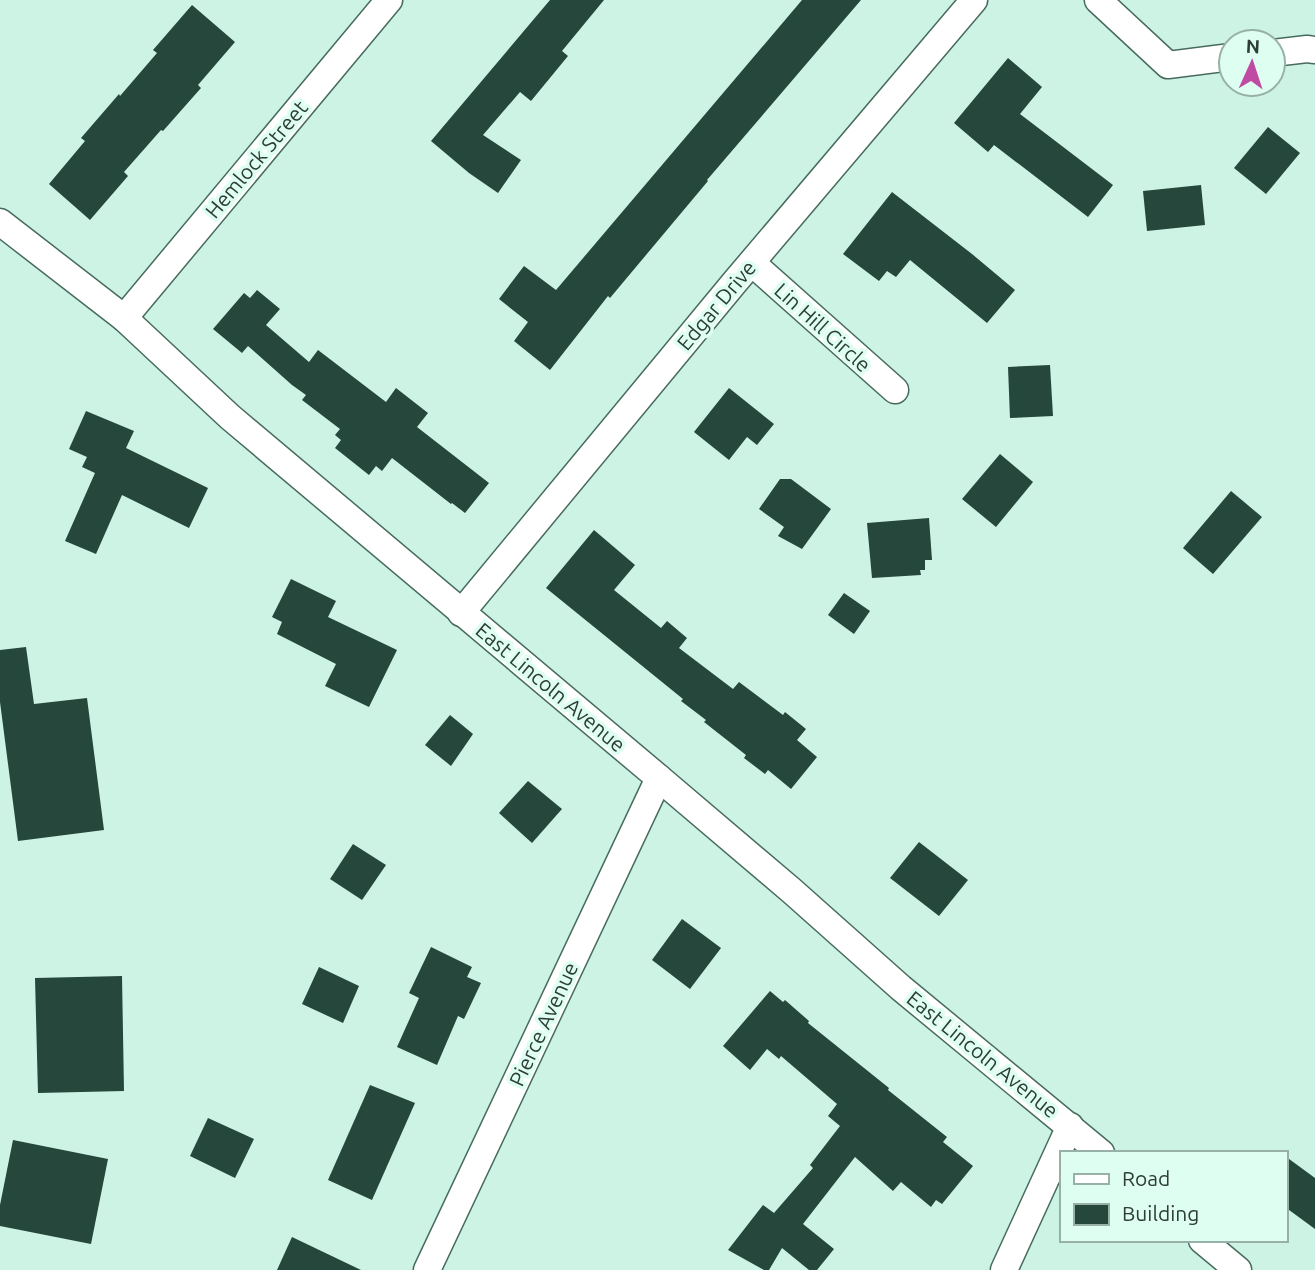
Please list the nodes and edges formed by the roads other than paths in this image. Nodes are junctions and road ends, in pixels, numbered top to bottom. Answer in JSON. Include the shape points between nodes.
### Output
{"nodes":[{"id":1,"x":389,"y":0,"type":"edge"},
{"id":2,"x":974,"y":0,"type":"edge"},
{"id":3,"x":1098,"y":0,"type":"edge"},
{"id":4,"x":1315,"y":50,"type":"edge"},
{"id":5,"x":1287,"y":51,"type":"edge"},
{"id":6,"x":1217,"y":59,"type":"edge"},
{"id":7,"x":0,"y":222,"type":"edge"},
{"id":8,"x":752,"y":263,"type":"junction"},
{"id":9,"x":124,"y":318,"type":"junction"},
{"id":10,"x":895,"y":390,"type":"dead end"},
{"id":11,"x":461,"y":612,"type":"junction"},
{"id":12,"x":659,"y":778,"type":"junction"},
{"id":13,"x":1070,"y":1125,"type":"junction"},
{"id":14,"x":1099,"y":1151,"type":"edge"},
{"id":15,"x":1204,"y":1242,"type":"edge"},
{"id":16,"x":427,"y":1270,"type":"edge"},
{"id":17,"x":1004,"y":1270,"type":"edge"},
{"id":18,"x":1238,"y":1270,"type":"edge"}],
"edges":[{"from":1,"to":9,"type":"street","name":"Hemlock Street"},
{"from":2,"to":8,"type":"street","name":"Edgar Drive"},
{"from":3,"to":6,"type":"street","via":[[1168,65]]},
{"from":4,"to":5,"type":"street"},
{"from":7,"to":9,"type":"street","name":"East Lincoln Avenue"},
{"from":8,"to":10,"type":"street","name":"Lin Hill Circle"},
{"from":8,"to":11,"type":"street","name":"Edgar Drive"},
{"from":9,"to":11,"type":"street","name":"East Lincoln Avenue","via":[[230,417]]},
{"from":11,"to":12,"type":"street","name":"East Lincoln Avenue"},
{"from":12,"to":13,"type":"street","name":"East Lincoln Avenue","via":[[901,988]]},
{"from":12,"to":16,"type":"street","name":"Pierce Avenue"},
{"from":13,"to":14,"type":"street","name":"East Lincoln Avenue"},
{"from":13,"to":17,"type":"street"},
{"from":15,"to":18,"type":"street"}]}
